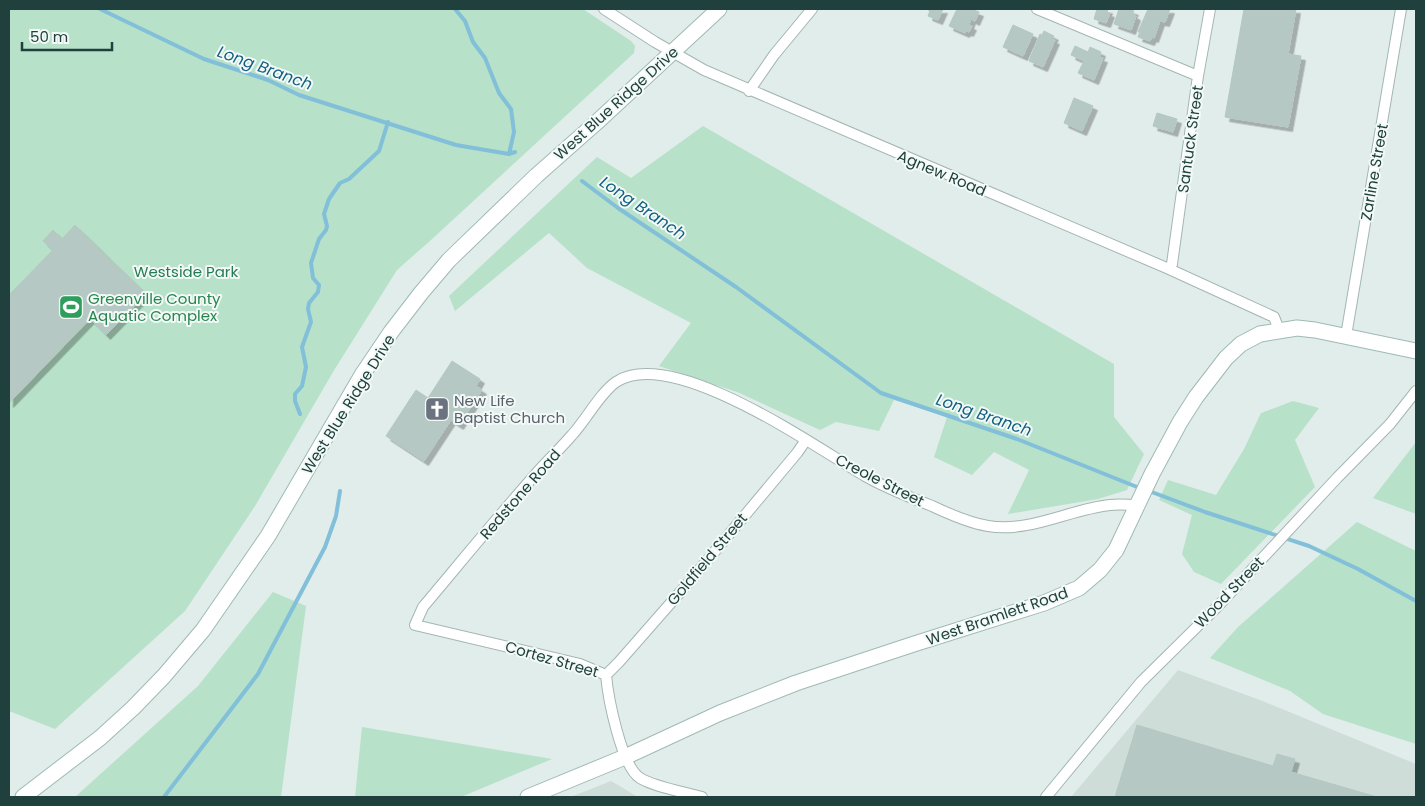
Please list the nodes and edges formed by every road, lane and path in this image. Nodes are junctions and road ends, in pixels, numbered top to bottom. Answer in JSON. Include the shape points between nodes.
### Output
{"nodes":[{"id":1,"x":604,"y":9,"type":"edge"},
{"id":2,"x":719,"y":9,"type":"edge"},
{"id":3,"x":812,"y":9,"type":"edge"},
{"id":4,"x":1037,"y":9,"type":"edge"},
{"id":5,"x":1210,"y":9,"type":"edge"},
{"id":6,"x":1401,"y":9,"type":"edge"},
{"id":7,"x":672,"y":52,"type":"junction"},
{"id":8,"x":1198,"y":76,"type":"junction"},
{"id":9,"x":749,"y":91,"type":"junction"},
{"id":10,"x":1168,"y":269,"type":"junction"},
{"id":11,"x":1279,"y":330,"type":"junction"},
{"id":12,"x":1346,"y":336,"type":"junction"},
{"id":13,"x":1416,"y":351,"type":"edge"},
{"id":14,"x":635,"y":374,"type":"joint"},
{"id":15,"x":1416,"y":391,"type":"edge"},
{"id":16,"x":806,"y":440,"type":"junction"},
{"id":17,"x":1138,"y":501,"type":"junction"},
{"id":18,"x":416,"y":625,"type":"joint"},
{"id":19,"x":606,"y":675,"type":"junction"},
{"id":20,"x":624,"y":756,"type":"junction"},
{"id":21,"x":23,"y":797,"type":"edge"},
{"id":22,"x":528,"y":797,"type":"edge"},
{"id":23,"x":702,"y":797,"type":"edge"},
{"id":24,"x":1046,"y":797,"type":"edge"}],
"edges":[{"from":1,"to":7,"type":"street","name":"Agnew Road"},
{"from":2,"to":7,"type":"street","name":"West Blue Ridge Drive"},
{"from":3,"to":9,"type":"street"},
{"from":4,"to":8,"type":"street"},
{"from":5,"to":8,"type":"street","name":"Santuck Street"},
{"from":6,"to":12,"type":"street","name":"Zarline Street"},
{"from":7,"to":9,"type":"street","name":"Agnew Road"},
{"from":7,"to":21,"type":"street","name":"West Blue Ridge Drive","via":[[449,260],[391,332],[362,375],[268,536],[203,630],[133,708],[100,738]]},
{"from":8,"to":10,"type":"street","name":"Santuck Street","via":[[1172,264]]},
{"from":9,"to":10,"type":"street","name":"Agnew Road"},
{"from":10,"to":11,"type":"street","name":"Agnew Road","via":[[1274,317]]},
{"from":11,"to":12,"type":"street","name":"West Bramlett Road","via":[[1297,328]]},
{"from":11,"to":17,"type":"street","name":"West Bramlett Road","via":[[1260,334],[1241,344],[1216,370],[1180,422]]},
{"from":12,"to":13,"type":"street","name":"West Bramlett Road"},
{"from":14,"to":16,"type":"street","name":"Creole Street","via":[[670,377],[722,394]]},
{"from":14,"to":18,"type":"street","name":"Redstone Road","via":[[609,388],[423,607]]},
{"from":15,"to":24,"type":"street","name":"Wood Street","via":[[1390,424],[1218,606],[1141,682]]},
{"from":16,"to":17,"type":"street","name":"Creole Street","via":[[892,490],[988,526],[1014,527]]},
{"from":16,"to":19,"type":"street","name":"Goldfield Street","via":[[690,581]]},
{"from":17,"to":20,"type":"street","name":"West Bramlett Road","via":[[1122,540],[1109,561],[1092,578],[1068,594],[796,683]]},
{"from":18,"to":19,"type":"street","name":"Cortez Street","via":[[580,664]]},
{"from":19,"to":20,"type":"street","name":"Cortez Street"},
{"from":20,"to":22,"type":"street","name":"West Bramlett Road"},
{"from":20,"to":23,"type":"street","via":[[634,773],[646,782]]}]}
